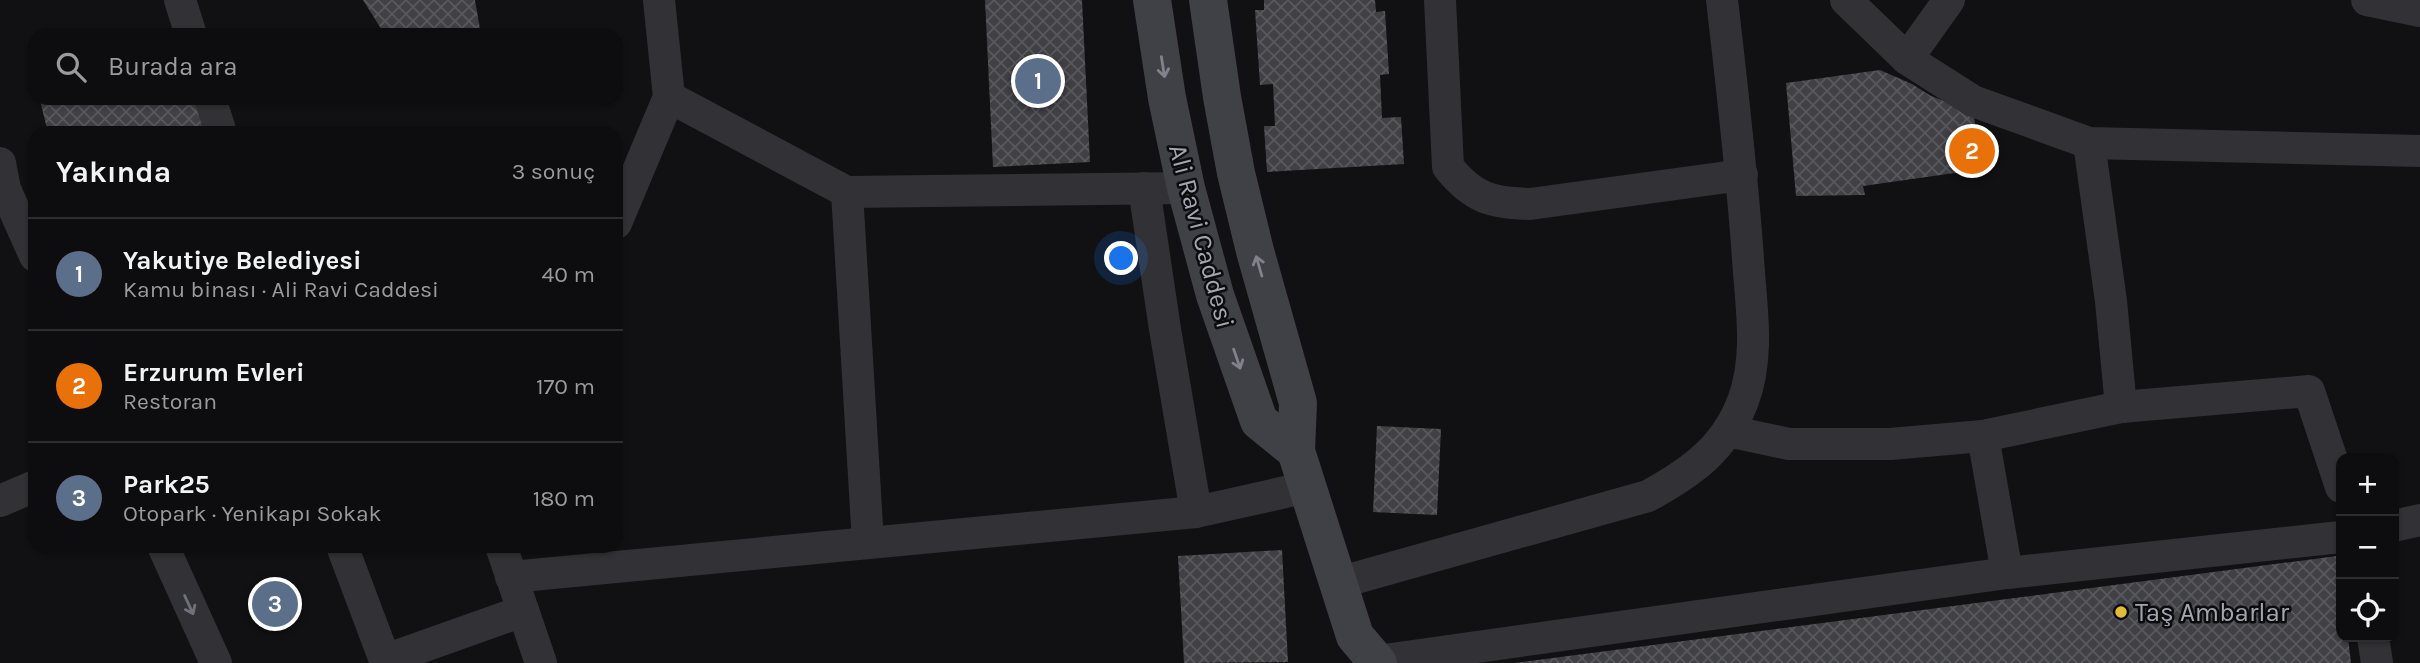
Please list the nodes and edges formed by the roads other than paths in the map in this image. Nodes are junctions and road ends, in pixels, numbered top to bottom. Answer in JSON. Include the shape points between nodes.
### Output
{"nodes":[{"id":1,"x":180,"y":0,"type":"edge"},
{"id":2,"x":659,"y":0,"type":"edge"},
{"id":3,"x":1152,"y":0,"type":"edge"},
{"id":4,"x":1208,"y":0,"type":"edge"},
{"id":5,"x":1440,"y":0,"type":"edge"},
{"id":6,"x":1722,"y":0,"type":"edge"},
{"id":7,"x":1846,"y":0,"type":"edge"},
{"id":8,"x":1949,"y":0,"type":"edge"},
{"id":9,"x":2367,"y":0,"type":"edge"},
{"id":10,"x":2420,"y":11,"type":"edge"},
{"id":11,"x":189,"y":28,"type":"edge"},
{"id":12,"x":1907,"y":59,"type":"junction"},
{"id":13,"x":669,"y":97,"type":"junction"},
{"id":14,"x":212,"y":105,"type":"edge"},
{"id":15,"x":219,"y":126,"type":"edge"},
{"id":16,"x":2089,"y":143,"type":"junction"},
{"id":17,"x":2420,"y":150,"type":"edge"},
{"id":18,"x":1742,"y":175,"type":"junction"},
{"id":19,"x":2,"y":181,"type":"edge"},
{"id":20,"x":1144,"y":188,"type":"junction"},
{"id":21,"x":1186,"y":188,"type":"junction"},
{"id":22,"x":847,"y":192,"type":"junction"},
{"id":23,"x":623,"y":206,"type":"edge"},
{"id":24,"x":28,"y":240,"type":"edge"},
{"id":25,"x":2121,"y":407,"type":"junction"},
{"id":26,"x":1728,"y":430,"type":"junction"},
{"id":27,"x":1983,"y":436,"type":"junction"},
{"id":28,"x":1296,"y":451,"type":"junction"},
{"id":29,"x":2336,"y":472,"type":"edge"},
{"id":30,"x":1308,"y":487,"type":"junction"},
{"id":31,"x":28,"y":489,"type":"edge"},
{"id":32,"x":0,"y":501,"type":"edge"},
{"id":33,"x":1196,"y":512,"type":"junction"},
{"id":34,"x":2420,"y":520,"type":"edge"},
{"id":35,"x":2399,"y":525,"type":"edge"},
{"id":36,"x":2336,"y":538,"type":"edge"},
{"id":37,"x":868,"y":542,"type":"junction"},
{"id":38,"x":166,"y":553,"type":"edge"},
{"id":39,"x":345,"y":553,"type":"edge"},
{"id":40,"x":503,"y":553,"type":"edge"},
{"id":41,"x":2007,"y":573,"type":"junction"},
{"id":42,"x":511,"y":577,"type":"junction"},
{"id":43,"x":1338,"y":583,"type":"junction"},
{"id":44,"x":523,"y":611,"type":"junction"},
{"id":45,"x":2374,"y":642,"type":"edge"},
{"id":46,"x":1365,"y":656,"type":"edge"},
{"id":47,"x":386,"y":662,"type":"edge"},
{"id":48,"x":216,"y":663,"type":"edge"},
{"id":49,"x":541,"y":663,"type":"edge"},
{"id":50,"x":2376,"y":663,"type":"edge"}],
"edges":[{"from":1,"to":11,"type":"street"},
{"from":2,"to":13,"type":"street"},
{"from":3,"to":21,"type":"main road","name":"Ali Ravi Caddesi","one_way":true},
{"from":28,"to":4,"type":"main road","name":"Ali Ravi Caddesi","one_way":true,"via":[[1298,403],[1236,173]]},
{"from":5,"to":18,"type":"street","via":[[1448,167],[1478,196],[1501,204],[1530,204]]},
{"from":6,"to":18,"type":"street"},
{"from":7,"to":12,"type":"street"},
{"from":8,"to":12,"type":"street"},
{"from":9,"to":10,"type":"street"},
{"from":12,"to":16,"type":"street","via":[[1973,101]]},
{"from":13,"to":22,"type":"street"},
{"from":13,"to":23,"type":"street"},
{"from":14,"to":15,"type":"street"},
{"from":16,"to":17,"type":"street"},
{"from":16,"to":25,"type":"street"},
{"from":18,"to":26,"type":"street","via":[[1752,368],[1743,401]]},
{"from":19,"to":24,"type":"street"},
{"from":20,"to":21,"type":"street"},
{"from":20,"to":22,"type":"street"},
{"from":20,"to":33,"type":"street"},
{"from":21,"to":28,"type":"main road","name":"Ali Ravi Caddesi","one_way":true,"via":[[1214,295],[1259,421]]},
{"from":22,"to":37,"type":"street"},
{"from":25,"to":27,"type":"street"},
{"from":25,"to":29,"type":"street","via":[[2309,391]]},
{"from":26,"to":27,"type":"street","via":[[1789,444],[1890,444]]},
{"from":26,"to":43,"type":"street","via":[[1705,459],[1648,496]]},
{"from":27,"to":41,"type":"street"},
{"from":28,"to":30,"type":"main road","name":"Ali Ravi Caddesi"},
{"from":30,"to":33,"type":"street"},
{"from":30,"to":43,"type":"main road","name":"Ali Ravi Caddesi"},
{"from":31,"to":32,"type":"street"},
{"from":33,"to":37,"type":"street"},
{"from":34,"to":35,"type":"street"},
{"from":36,"to":41,"type":"street"},
{"from":37,"to":42,"type":"street"},
{"from":38,"to":48,"type":"street","one_way":true},
{"from":39,"to":47,"type":"street"},
{"from":40,"to":42,"type":"street"},
{"from":41,"to":46,"type":"street"},
{"from":42,"to":44,"type":"street"},
{"from":43,"to":46,"type":"main road","name":"Ali Ravi Caddesi"},
{"from":44,"to":47,"type":"street"},
{"from":44,"to":49,"type":"street"},
{"from":45,"to":50,"type":"street"}]}
